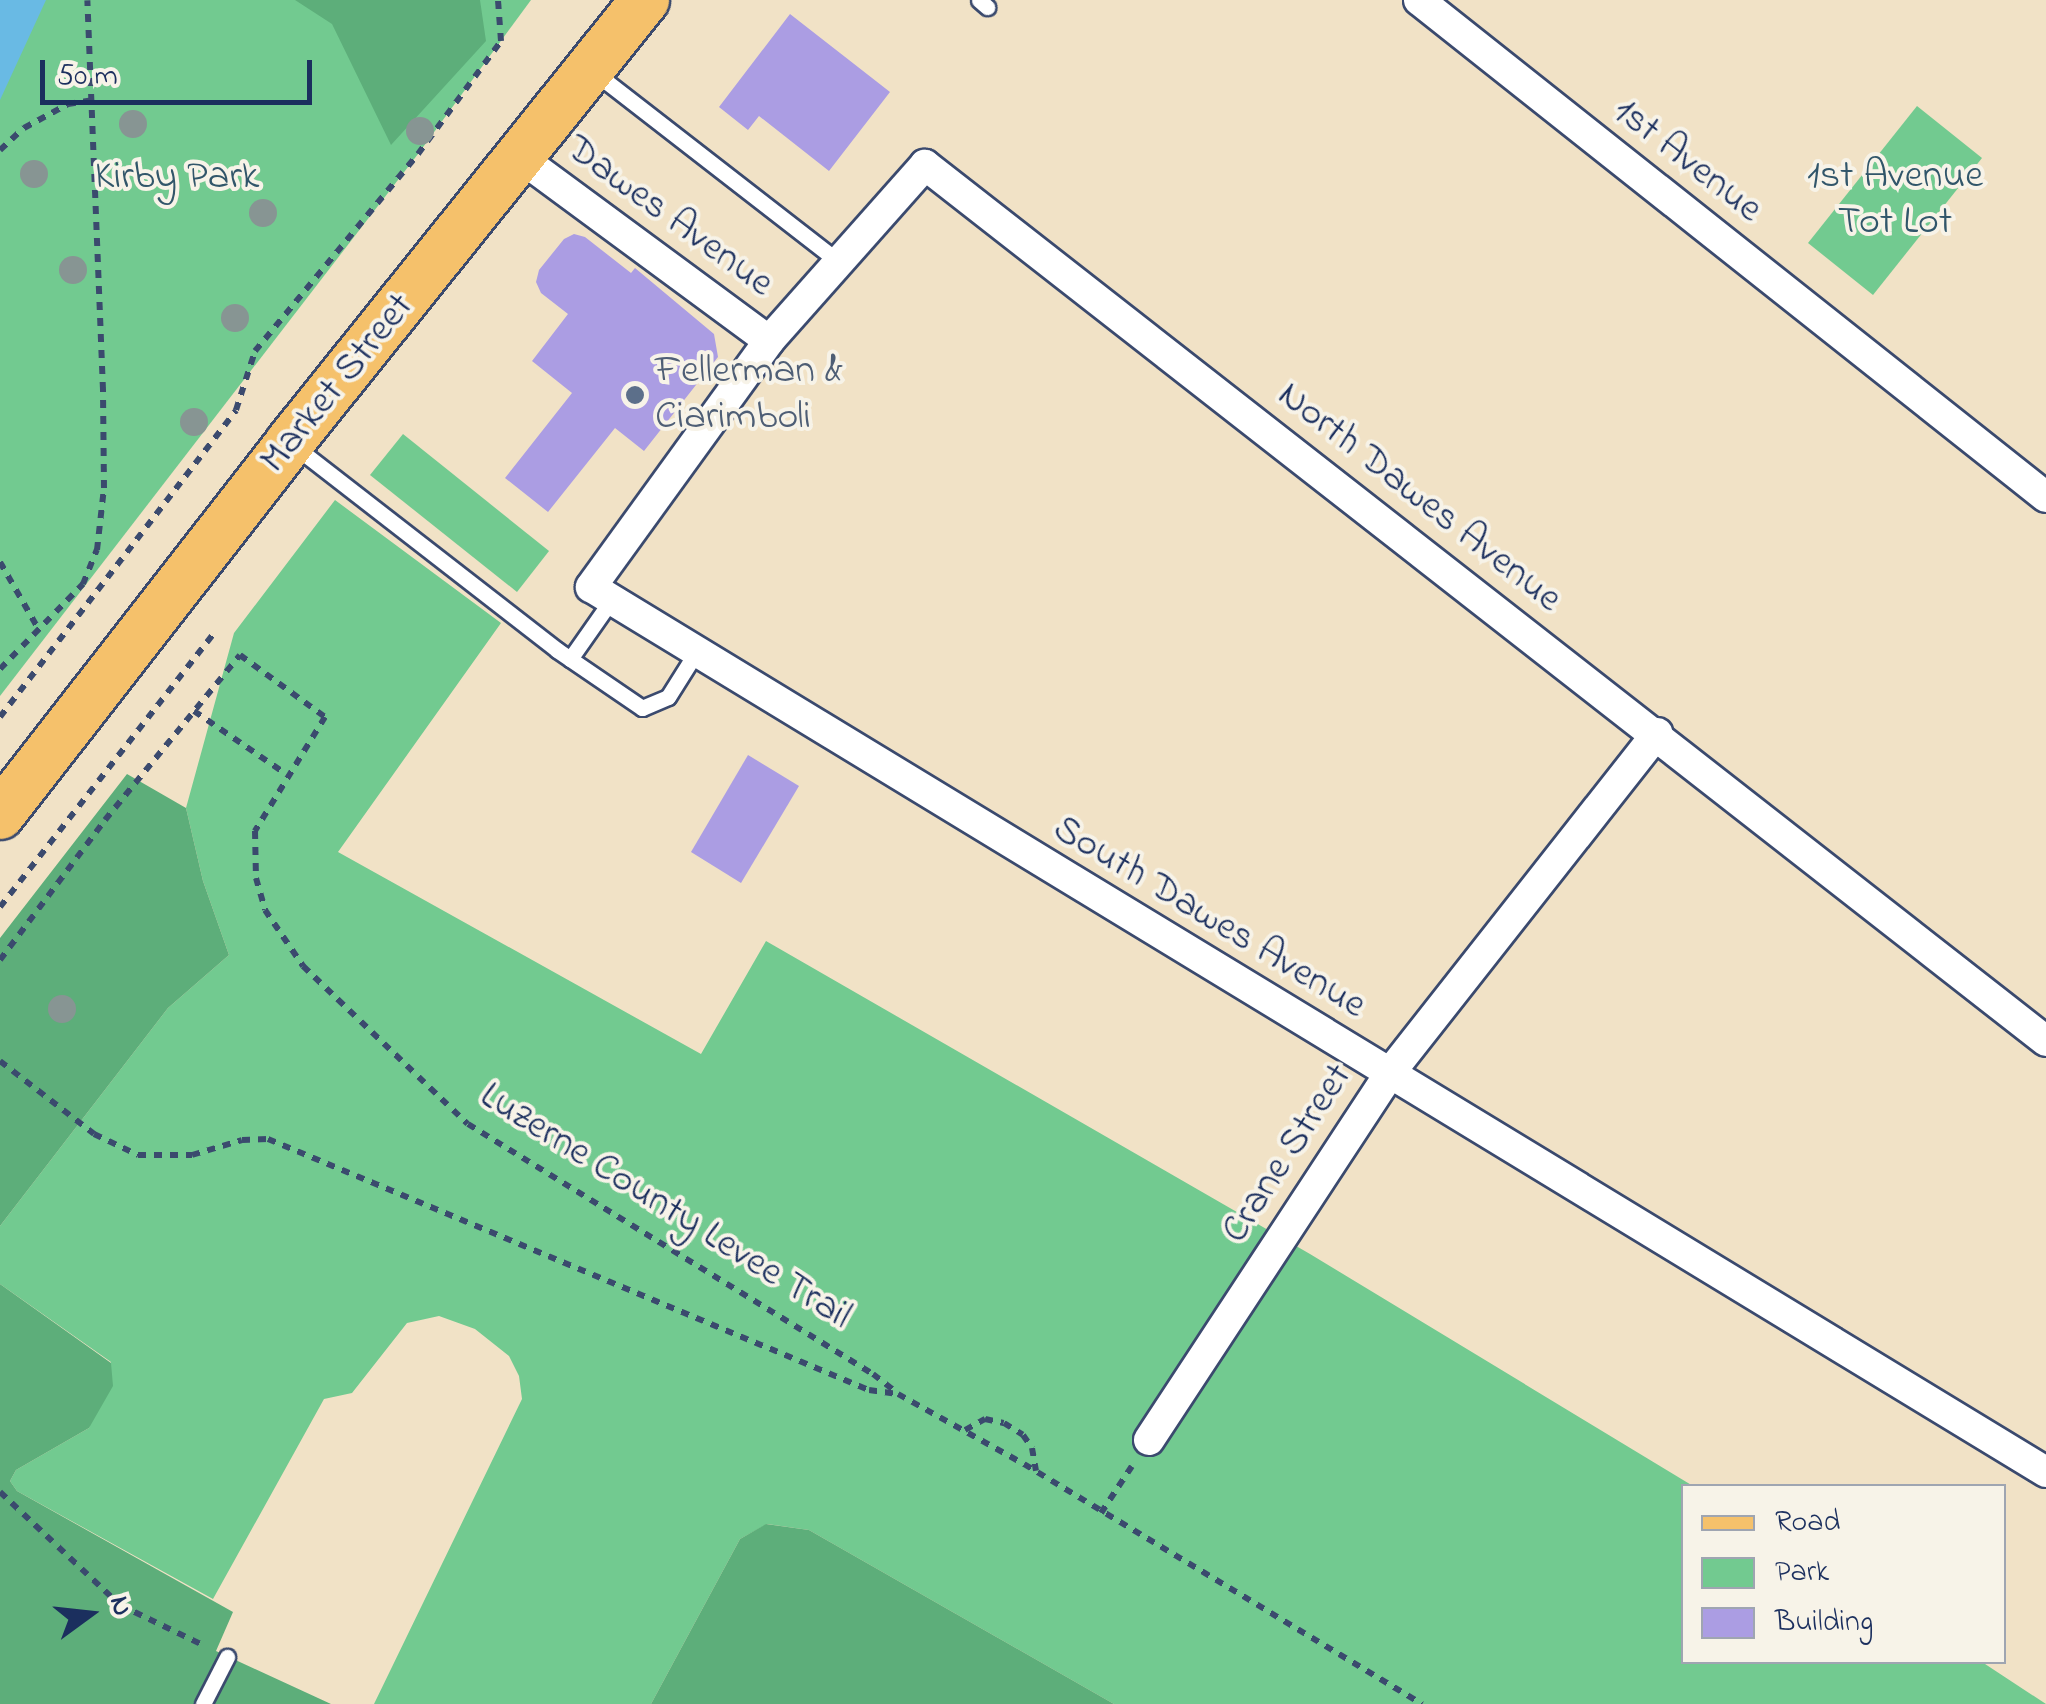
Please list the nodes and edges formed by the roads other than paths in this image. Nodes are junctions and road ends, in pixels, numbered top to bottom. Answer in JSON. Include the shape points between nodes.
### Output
{"nodes":[{"id":1,"x":645,"y":0,"type":"edge"},
{"id":2,"x":1419,"y":0,"type":"edge"},
{"id":3,"x":590,"y":70,"type":"junction"},
{"id":4,"x":521,"y":158,"type":"junction"},
{"id":5,"x":839,"y":262,"type":"junction"},
{"id":6,"x":769,"y":341,"type":"junction"},
{"id":7,"x":290,"y":442,"type":"junction"},
{"id":8,"x":2046,"y":497,"type":"edge"},
{"id":9,"x":612,"y":598,"type":"junction"},
{"id":10,"x":697,"y":651,"type":"junction"},
{"id":11,"x":570,"y":659,"type":"junction"},
{"id":12,"x":1657,"y":734,"type":"junction"},
{"id":13,"x":0,"y":815,"type":"edge"},
{"id":14,"x":2046,"y":1041,"type":"edge"},
{"id":15,"x":1389,"y":1074,"type":"junction"},
{"id":16,"x":1149,"y":1440,"type":"dead end"},
{"id":17,"x":2046,"y":1472,"type":"edge"},
{"id":18,"x":227,"y":1657,"type":"road end"},
{"id":19,"x":203,"y":1704,"type":"edge"}],
"edges":[{"from":1,"to":3,"type":"main road","name":"Market Street"},
{"from":2,"to":8,"type":"street","name":"1st Avenue"},
{"from":3,"to":4,"type":"main road","name":"Market Street"},
{"from":3,"to":5,"type":"lane"},
{"from":4,"to":6,"type":"street","name":"Dawes Avenue"},
{"from":4,"to":7,"type":"main road","name":"Market Street"},
{"from":5,"to":6,"type":"street","name":"North Dawes Avenue"},
{"from":5,"to":12,"type":"street","name":"North Dawes Avenue","via":[[925,165]]},
{"from":6,"to":9,"type":"street","via":[[592,586]]},
{"from":7,"to":11,"type":"lane"},
{"from":7,"to":13,"type":"main road","name":"Market Street"},
{"from":9,"to":10,"type":"street","name":"South Dawes Avenue"},
{"from":9,"to":11,"type":"lane"},
{"from":10,"to":11,"type":"lane","via":[[668,697],[642,708]]},
{"from":10,"to":15,"type":"street","name":"South Dawes Avenue"},
{"from":12,"to":14,"type":"street","name":"North Dawes Avenue"},
{"from":12,"to":15,"type":"street","name":"Crane Street"},
{"from":15,"to":16,"type":"street","name":"Crane Street"},
{"from":15,"to":17,"type":"street","name":"South Dawes Avenue"},
{"from":18,"to":19,"type":"lane"}]}
